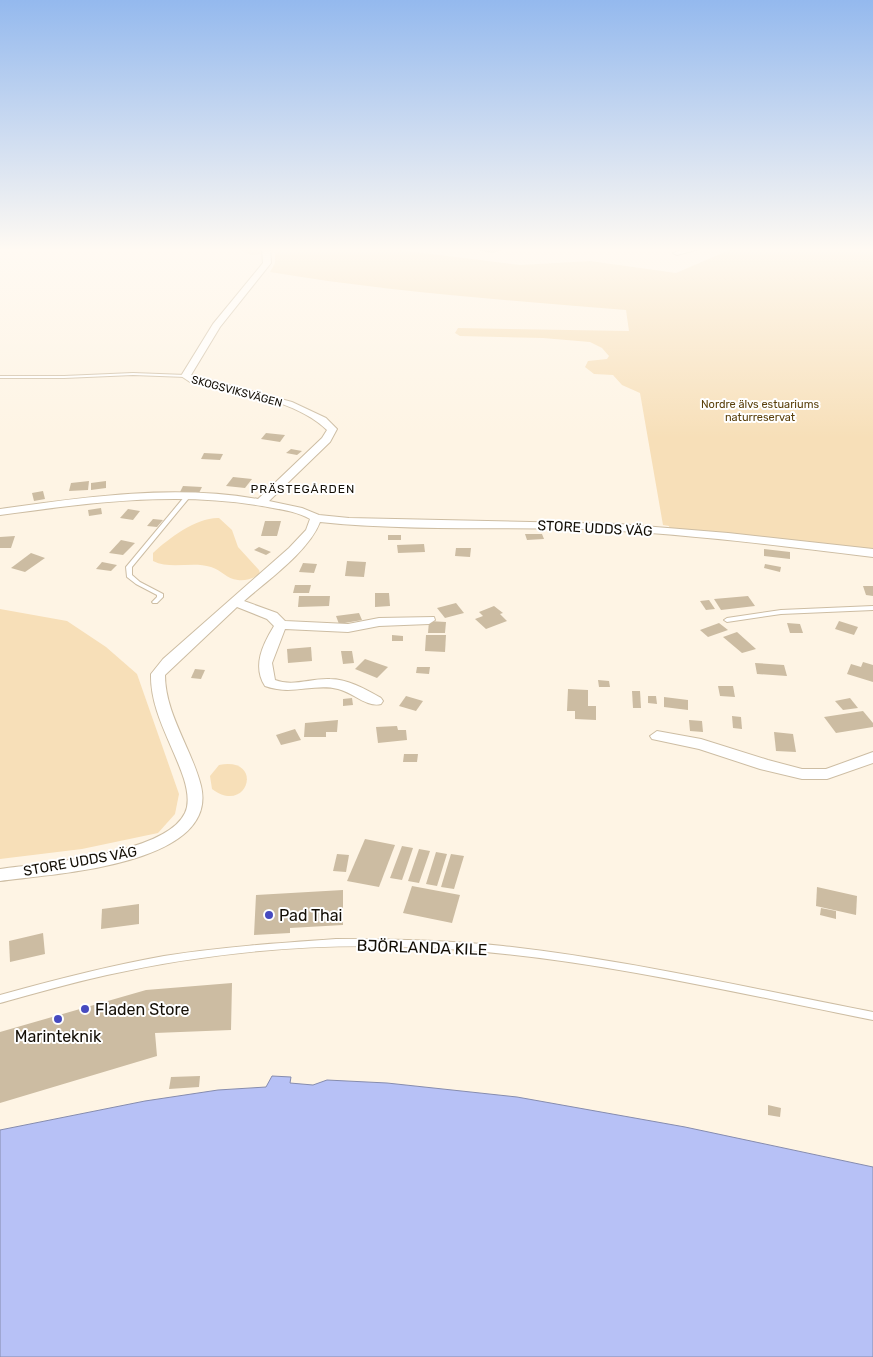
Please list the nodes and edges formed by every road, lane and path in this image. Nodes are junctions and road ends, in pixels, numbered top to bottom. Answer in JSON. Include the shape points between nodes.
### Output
{"nodes":[{"id":1,"x":228,"y":311,"type":"edge"},
{"id":2,"x":186,"y":376,"type":"junction"},
{"id":3,"x":0,"y":377,"type":"edge"},
{"id":4,"x":186,"y":497,"type":"junction"},
{"id":5,"x":261,"y":502,"type":"junction"},
{"id":6,"x":0,"y":512,"type":"edge"},
{"id":7,"x":316,"y":518,"type":"junction"},
{"id":8,"x":873,"y":553,"type":"edge"},
{"id":9,"x":155,"y":602,"type":"dead end"},
{"id":10,"x":237,"y":603,"type":"junction"},
{"id":11,"x":873,"y":608,"type":"edge"},
{"id":12,"x":429,"y":620,"type":"dead end"},
{"id":13,"x":727,"y":620,"type":"dead end"},
{"id":14,"x":281,"y":625,"type":"junction"},
{"id":15,"x":376,"y":701,"type":"dead end"},
{"id":16,"x":658,"y":736,"type":"dead end"},
{"id":17,"x":873,"y":757,"type":"edge"},
{"id":18,"x":0,"y":874,"type":"edge"},
{"id":19,"x":0,"y":999,"type":"edge"},
{"id":20,"x":873,"y":1016,"type":"edge"}],
"edges":[{"from":1,"to":2,"type":"street","name":"SKOGSVIKSVÄGEN"},
{"from":2,"to":3,"type":"lane"},
{"from":2,"to":5,"type":"street","name":"SKOGSVIKSVÄGEN","via":[[287,404],[320,418],[332,429],[326,440]]},
{"from":4,"to":5,"type":"street","name":"STORE UDDS VÄG"},
{"from":4,"to":6,"type":"street","name":"STORE UDDS VÄG","via":[[112,498]]},
{"from":4,"to":9,"type":"lane","via":[[129,567],[129,576],[138,584],[160,594]]},
{"from":5,"to":7,"type":"street","name":"STORE UDDS VÄG","via":[[301,511]]},
{"from":7,"to":8,"type":"street","name":"STORE UDDS VÄG","via":[[383,524],[586,526]]},
{"from":7,"to":10,"type":"street","name":"STORE UDDS VÄG","via":[[304,540]]},
{"from":10,"to":14,"type":"street","via":[[272,616]]},
{"from":10,"to":18,"type":"street","name":"STORE UDDS VÄG","via":[[158,674],[161,695],[195,790],[194,809],[181,831],[163,842],[134,852]]},
{"from":11,"to":13,"type":"lane","via":[[781,612]]},
{"from":12,"to":14,"type":"street","via":[[379,622],[348,628]]},
{"from":14,"to":15,"type":"street","via":[[273,638],[265,666],[264,673],[270,683],[282,687],[329,683],[346,686]]},
{"from":16,"to":17,"type":"street","via":[[701,744],[802,774],[827,774]]},
{"from":19,"to":20,"type":"lane","name":"BJÖRLANDA KILE","via":[[59,980],[170,960],[304,944],[447,944],[555,956]]}]}
